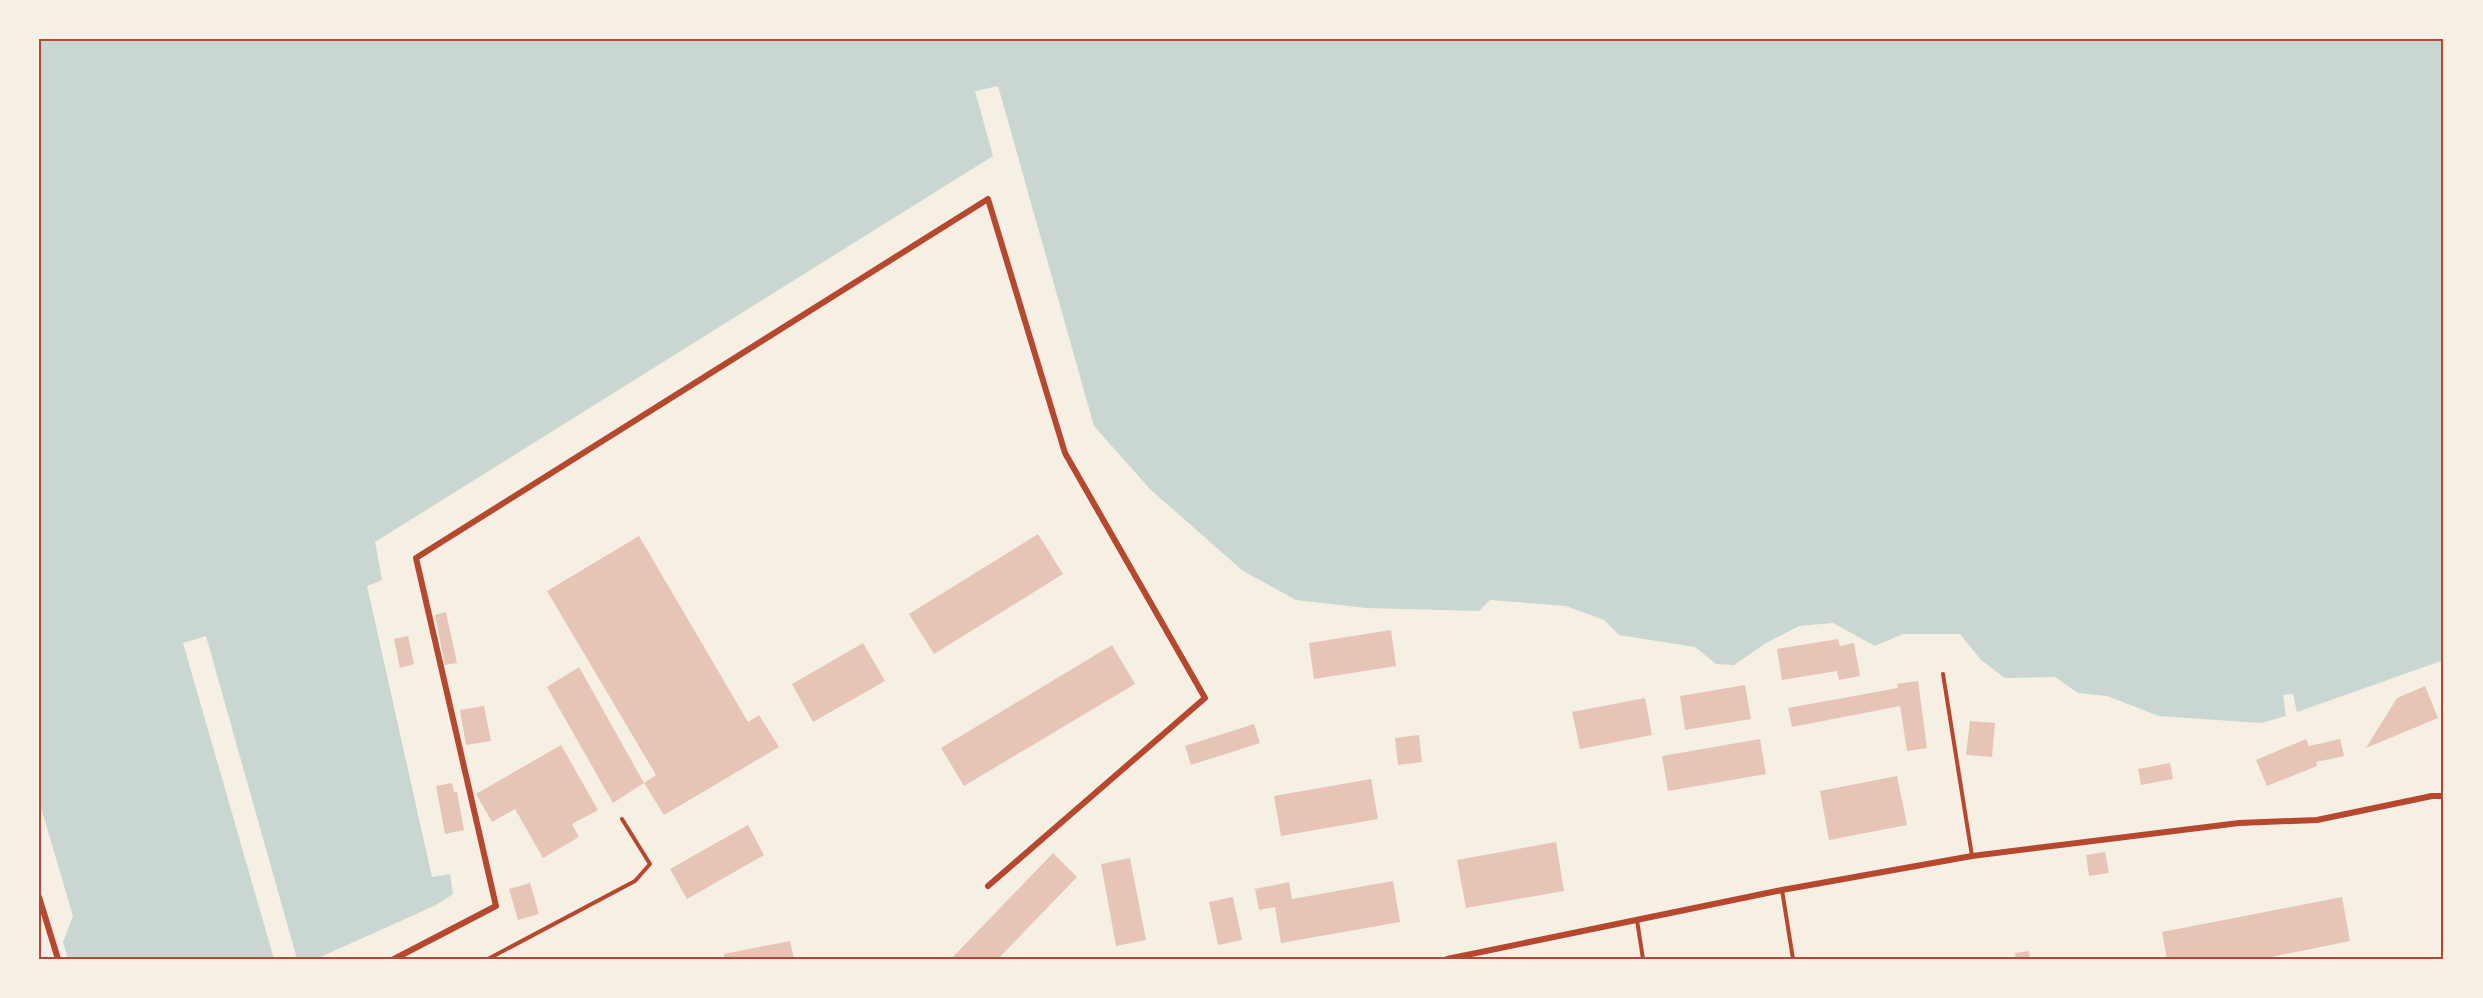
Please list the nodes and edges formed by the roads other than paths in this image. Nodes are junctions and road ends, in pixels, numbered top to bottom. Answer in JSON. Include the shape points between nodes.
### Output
{"nodes":[{"id":1,"x":1943,"y":674,"type":"dead end"},
{"id":2,"x":2444,"y":796,"type":"edge"},
{"id":3,"x":622,"y":819,"type":"dead end"},
{"id":4,"x":1972,"y":856,"type":"junction"},
{"id":5,"x":988,"y":886,"type":"dead end"},
{"id":6,"x":1782,"y":890,"type":"junction"},
{"id":7,"x":39,"y":897,"type":"edge"},
{"id":8,"x":1637,"y":920,"type":"junction"},
{"id":9,"x":58,"y":959,"type":"edge"},
{"id":10,"x":394,"y":959,"type":"edge"},
{"id":11,"x":488,"y":959,"type":"edge"},
{"id":12,"x":1447,"y":959,"type":"edge"},
{"id":13,"x":1643,"y":959,"type":"edge"},
{"id":14,"x":1793,"y":959,"type":"edge"}],
"edges":[{"from":1,"to":4,"type":"lane"},
{"from":2,"to":4,"type":"street","via":[[2317,820],[2239,823]]},
{"from":3,"to":11,"type":"lane","via":[[650,864],[635,881]]},
{"from":4,"to":6,"type":"street"},
{"from":5,"to":10,"type":"street","via":[[1205,698],[1065,453],[988,200],[416,558],[496,906]]},
{"from":6,"to":8,"type":"street"},
{"from":6,"to":14,"type":"lane"},
{"from":7,"to":9,"type":"street"},
{"from":8,"to":12,"type":"street"},
{"from":8,"to":13,"type":"lane"}]}
